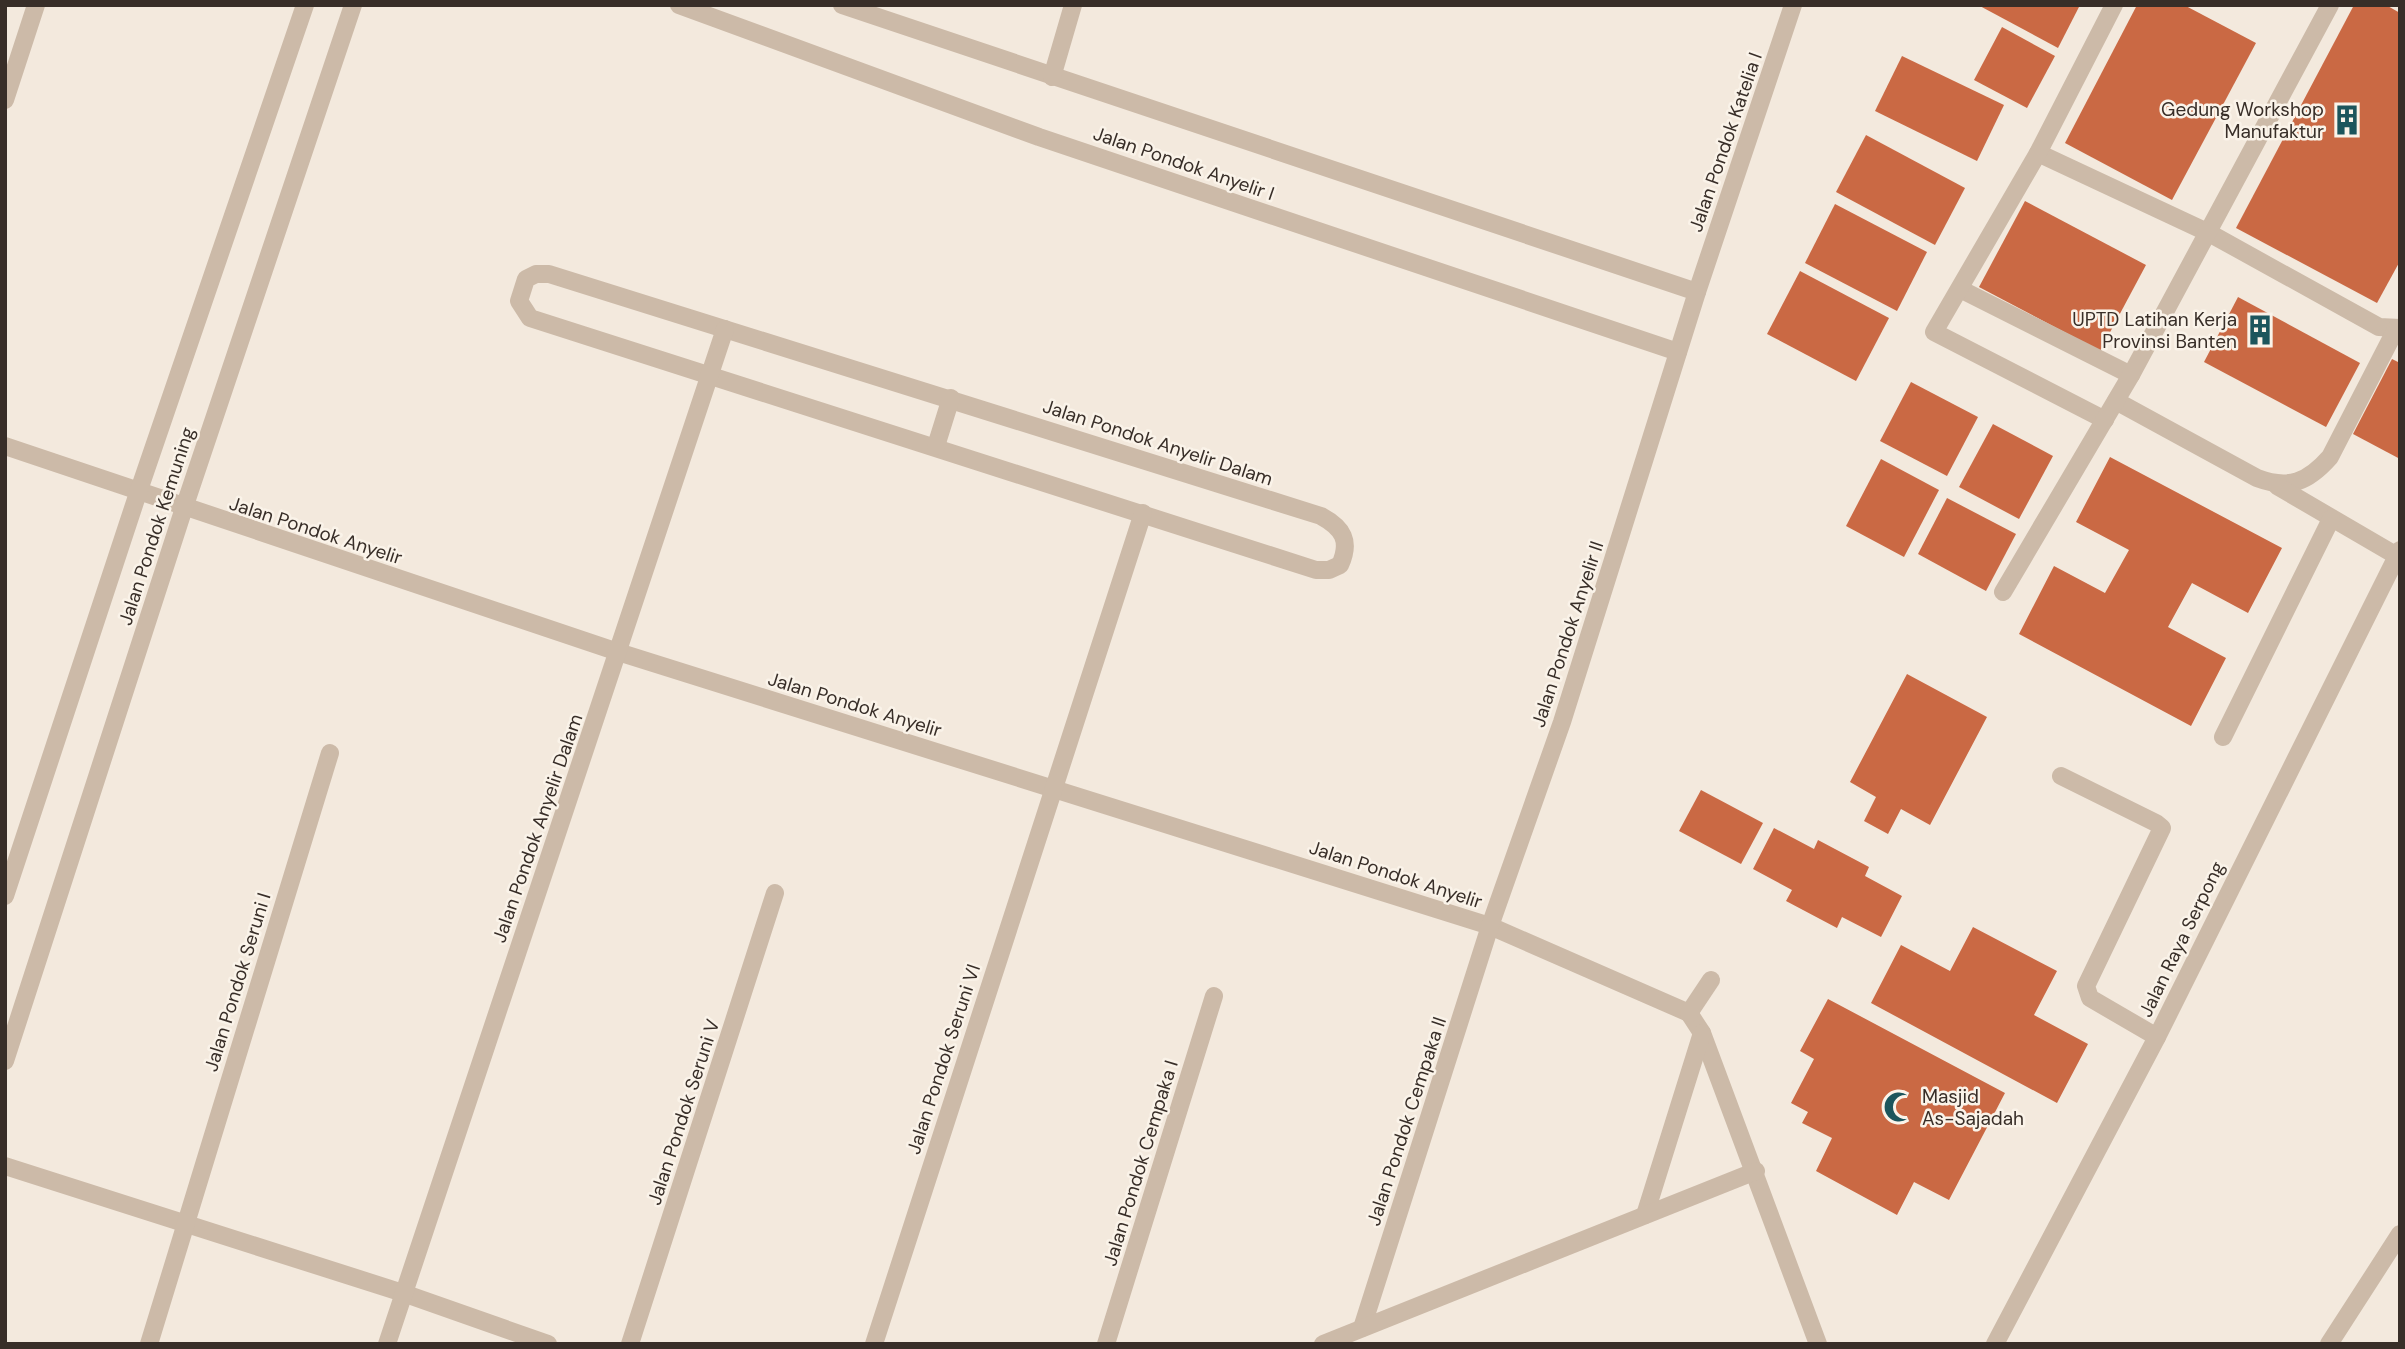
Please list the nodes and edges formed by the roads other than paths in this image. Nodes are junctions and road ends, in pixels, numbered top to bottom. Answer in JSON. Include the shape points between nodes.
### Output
{"nodes":[{"id":1,"x":36,"y":5,"type":"edge"},
{"id":2,"x":304,"y":5,"type":"edge"},
{"id":3,"x":353,"y":5,"type":"edge"},
{"id":4,"x":679,"y":5,"type":"edge"},
{"id":5,"x":842,"y":5,"type":"edge"},
{"id":6,"x":1073,"y":5,"type":"edge"},
{"id":7,"x":1793,"y":5,"type":"edge"},
{"id":8,"x":2114,"y":5,"type":"edge"},
{"id":9,"x":2330,"y":5,"type":"edge"},
{"id":10,"x":1052,"y":77,"type":"junction"},
{"id":11,"x":5,"y":100,"type":"edge"},
{"id":12,"x":2038,"y":153,"type":"junction"},
{"id":13,"x":2209,"y":233,"type":"junction"},
{"id":14,"x":1960,"y":289,"type":"junction"},
{"id":15,"x":1697,"y":292,"type":"junction"},
{"id":16,"x":725,"y":328,"type":"junction"},
{"id":17,"x":2398,"y":328,"type":"edge"},
{"id":18,"x":1678,"y":352,"type":"junction"},
{"id":19,"x":2131,"y":375,"type":"junction"},
{"id":20,"x":711,"y":377,"type":"junction"},
{"id":21,"x":951,"y":398,"type":"junction"},
{"id":22,"x":2116,"y":401,"type":"junction"},
{"id":23,"x":2105,"y":420,"type":"junction"},
{"id":24,"x":5,"y":446,"type":"edge"},
{"id":25,"x":936,"y":446,"type":"junction"},
{"id":26,"x":2277,"y":486,"type":"junction"},
{"id":27,"x":138,"y":493,"type":"junction"},
{"id":28,"x":184,"y":508,"type":"junction"},
{"id":29,"x":1143,"y":513,"type":"junction"},
{"id":30,"x":2331,"y":519,"type":"junction"},
{"id":31,"x":2398,"y":553,"type":"edge"},
{"id":32,"x":2003,"y":592,"type":"dead end"},
{"id":33,"x":618,"y":652,"type":"junction"},
{"id":34,"x":2223,"y":737,"type":"dead end"},
{"id":35,"x":330,"y":753,"type":"dead end"},
{"id":36,"x":2061,"y":776,"type":"dead end"},
{"id":37,"x":1052,"y":787,"type":"junction"},
{"id":38,"x":775,"y":893,"type":"dead end"},
{"id":39,"x":5,"y":895,"type":"edge"},
{"id":40,"x":1490,"y":926,"type":"junction"},
{"id":41,"x":1711,"y":980,"type":"dead end"},
{"id":42,"x":1214,"y":996,"type":"dead end"},
{"id":43,"x":1689,"y":1013,"type":"junction"},
{"id":44,"x":1702,"y":1033,"type":"junction"},
{"id":45,"x":2157,"y":1037,"type":"junction"},
{"id":46,"x":5,"y":1062,"type":"edge"},
{"id":47,"x":5,"y":1166,"type":"edge"},
{"id":48,"x":1755,"y":1171,"type":"junction"},
{"id":49,"x":1645,"y":1216,"type":"junction"},
{"id":50,"x":185,"y":1223,"type":"junction"},
{"id":51,"x":2400,"y":1234,"type":"edge"},
{"id":52,"x":403,"y":1293,"type":"junction"},
{"id":53,"x":1362,"y":1328,"type":"junction"},
{"id":54,"x":149,"y":1344,"type":"edge"},
{"id":55,"x":387,"y":1344,"type":"edge"},
{"id":56,"x":548,"y":1344,"type":"edge"},
{"id":57,"x":631,"y":1344,"type":"edge"},
{"id":58,"x":874,"y":1344,"type":"edge"},
{"id":59,"x":1106,"y":1344,"type":"edge"},
{"id":60,"x":1324,"y":1344,"type":"edge"},
{"id":61,"x":1818,"y":1344,"type":"edge"},
{"id":62,"x":1995,"y":1344,"type":"edge"},
{"id":63,"x":2329,"y":1344,"type":"edge"}],
"edges":[{"from":1,"to":11,"type":"street"},
{"from":2,"to":27,"type":"street","name":"Jalan Pondok Kemuning"},
{"from":3,"to":28,"type":"street","name":"Jalan Pondok Kemuning"},
{"from":4,"to":18,"type":"street","name":"Jalan Pondok Anyelir I","via":[[1052,141]]},
{"from":5,"to":10,"type":"street","name":"Jalan Pondok Anyelir I"},
{"from":6,"to":10,"type":"street"},
{"from":7,"to":15,"type":"street","name":"Jalan Pondok Katelia I"},
{"from":8,"to":12,"type":"street"},
{"from":9,"to":13,"type":"street"},
{"from":10,"to":15,"type":"street","name":"Jalan Pondok Anyelir I"},
{"from":12,"to":13,"type":"street"},
{"from":12,"to":14,"type":"street"},
{"from":13,"to":17,"type":"street","via":[[2379,327]]},
{"from":13,"to":19,"type":"street"},
{"from":14,"to":19,"type":"street"},
{"from":14,"to":23,"type":"street","via":[[1934,332]]},
{"from":15,"to":18,"type":"street","name":"Jalan Pondok Katelia I"},
{"from":16,"to":20,"type":"street","name":"Jalan Pondok Anyelir Dalam"},
{"from":16,"to":20,"type":"street","name":"Jalan Pondok Anyelir Dalam","via":[[549,274],[526,279],[521,289],[519,301],[530,318]]},
{"from":16,"to":21,"type":"street","name":"Jalan Pondok Anyelir Dalam"},
{"from":17,"to":26,"type":"street","via":[[2330,457],[2318,471],[2296,483]]},
{"from":18,"to":40,"type":"street","name":"Jalan Pondok Anyelir II","via":[[1562,722]]},
{"from":19,"to":22,"type":"street"},
{"from":20,"to":25,"type":"street","name":"Jalan Pondok Anyelir Dalam"},
{"from":20,"to":33,"type":"street","name":"Jalan Pondok Anyelir Dalam"},
{"from":21,"to":25,"type":"street"},
{"from":21,"to":29,"type":"street","name":"Jalan Pondok Anyelir Dalam","via":[[1321,516],[1345,536],[1346,551],[1340,565],[1316,570]]},
{"from":22,"to":23,"type":"street"},
{"from":22,"to":26,"type":"street"},
{"from":23,"to":32,"type":"street"},
{"from":24,"to":27,"type":"street","name":"Jalan Pondok Anyelir"},
{"from":25,"to":29,"type":"street","name":"Jalan Pondok Anyelir Dalam"},
{"from":26,"to":30,"type":"street"},
{"from":27,"to":28,"type":"street","name":"Jalan Pondok Anyelir"},
{"from":27,"to":39,"type":"street","name":"Jalan Pondok Kemuning"},
{"from":28,"to":33,"type":"street","name":"Jalan Pondok Anyelir"},
{"from":28,"to":46,"type":"street","name":"Jalan Pondok Kemuning"},
{"from":29,"to":37,"type":"street"},
{"from":30,"to":31,"type":"street"},
{"from":30,"to":34,"type":"street"},
{"from":31,"to":45,"type":"street","name":"Jalan Raya Serpong"},
{"from":33,"to":37,"type":"street","name":"Jalan Pondok Anyelir"},
{"from":33,"to":52,"type":"street","name":"Jalan Pondok Anyelir Dalam"},
{"from":35,"to":50,"type":"street","name":"Jalan Pondok Seruni I"},
{"from":36,"to":45,"type":"street","via":[[2162,828],[2086,986],[2090,998]]},
{"from":37,"to":40,"type":"street","name":"Jalan Pondok Anyelir"},
{"from":37,"to":58,"type":"street","name":"Jalan Pondok Seruni VI"},
{"from":38,"to":57,"type":"street","name":"Jalan Pondok Seruni V"},
{"from":40,"to":43,"type":"street","name":"Jalan Pondok Anyelir"},
{"from":40,"to":53,"type":"street","name":"Jalan Pondok Cempaka II"},
{"from":41,"to":43,"type":"street"},
{"from":42,"to":59,"type":"street","name":"Jalan Pondok Cempaka I"},
{"from":43,"to":44,"type":"street"},
{"from":44,"to":48,"type":"street"},
{"from":44,"to":49,"type":"street"},
{"from":45,"to":62,"type":"street","name":"Jalan Raya Serpong"},
{"from":47,"to":50,"type":"street"},
{"from":48,"to":49,"type":"street"},
{"from":48,"to":61,"type":"street"},
{"from":49,"to":53,"type":"street"},
{"from":50,"to":52,"type":"street"},
{"from":50,"to":54,"type":"street","name":"Jalan Pondok Seruni I"},
{"from":51,"to":63,"type":"street"},
{"from":52,"to":55,"type":"street","name":"Jalan Pondok Anyelir Dalam"},
{"from":52,"to":56,"type":"street"},
{"from":53,"to":60,"type":"street"}]}
